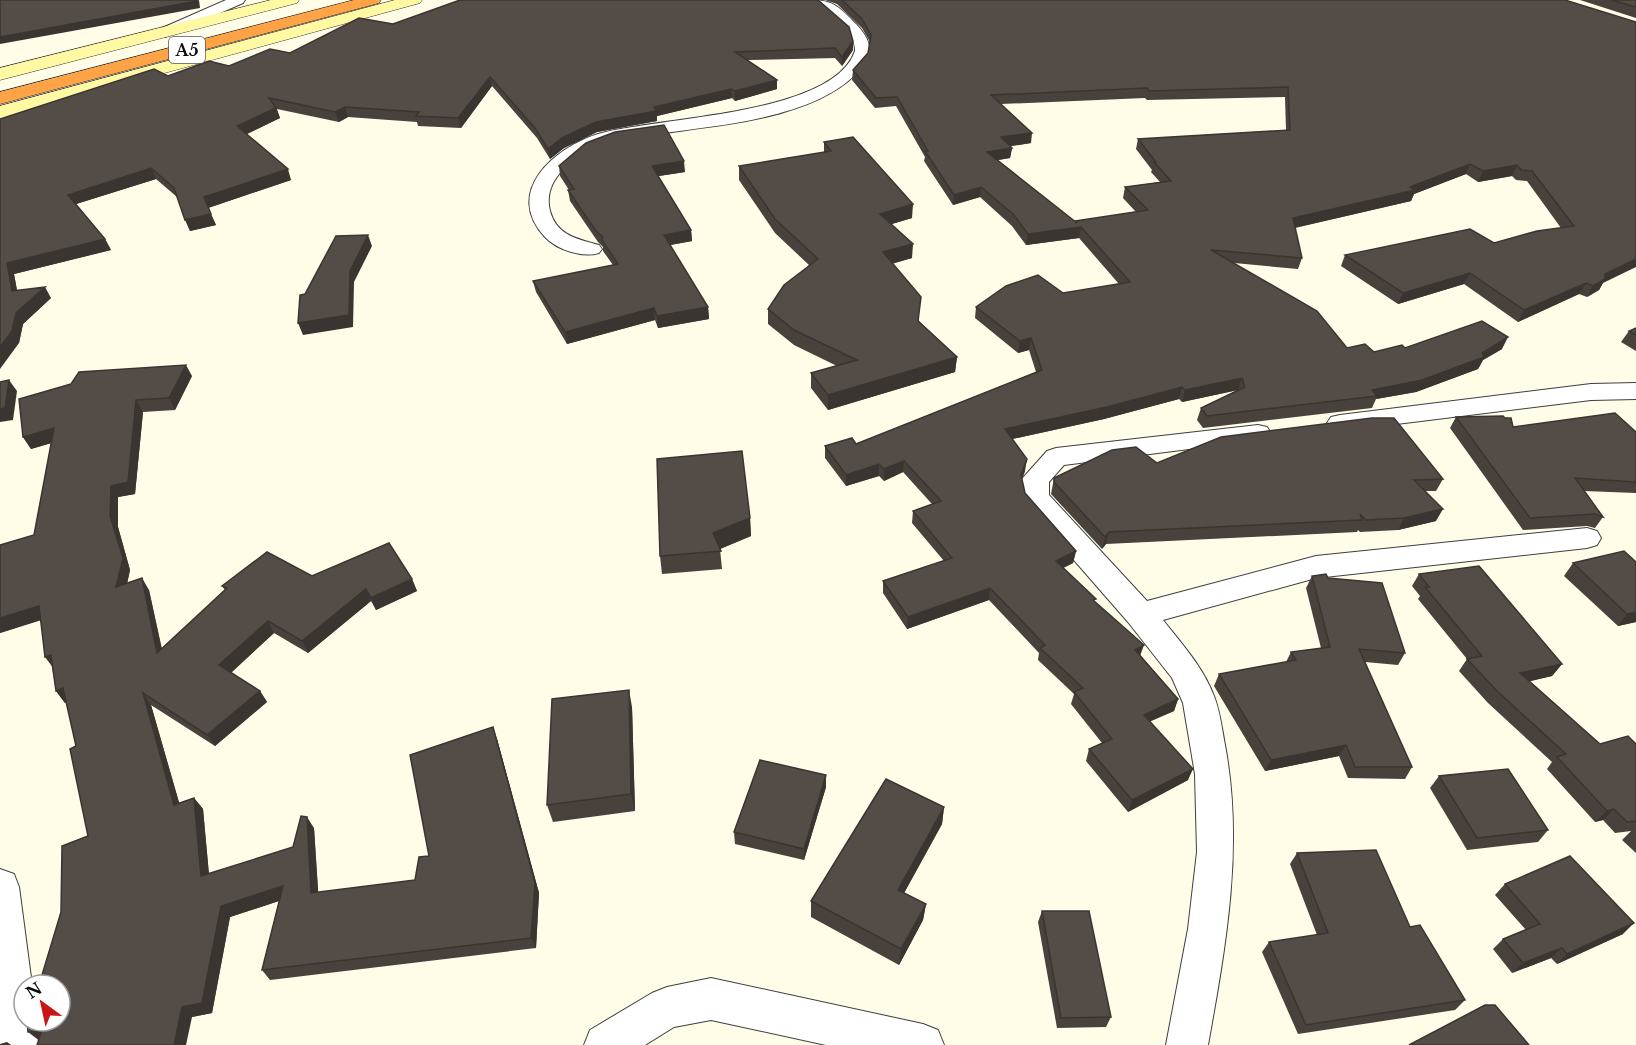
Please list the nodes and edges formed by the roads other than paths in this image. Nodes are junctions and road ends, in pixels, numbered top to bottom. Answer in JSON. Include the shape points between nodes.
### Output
{"nodes":[{"id":1,"x":238,"y":0,"type":"edge"},
{"id":2,"x":291,"y":0,"type":"edge"},
{"id":3,"x":327,"y":0,"type":"edge"},
{"id":4,"x":373,"y":0,"type":"edge"},
{"id":5,"x":414,"y":0,"type":"edge"},
{"id":6,"x":817,"y":0,"type":"edge"},
{"id":7,"x":165,"y":32,"type":"junction"},
{"id":8,"x":0,"y":74,"type":"edge"},
{"id":9,"x":0,"y":85,"type":"edge"},
{"id":10,"x":0,"y":99,"type":"edge"},
{"id":11,"x":22,"y":106,"type":"junction"},
{"id":12,"x":0,"y":112,"type":"edge"},
{"id":13,"x":0,"y":120,"type":"edge"},
{"id":14,"x":592,"y":249,"type":"dead end"},
{"id":15,"x":1636,"y":391,"type":"edge"},
{"id":16,"x":1318,"y":425,"type":"edge"},
{"id":17,"x":1282,"y":430,"type":"edge"},
{"id":18,"x":1587,"y":538,"type":"dead end"},
{"id":19,"x":1140,"y":615,"type":"junction"},
{"id":20,"x":0,"y":887,"type":"edge"},
{"id":21,"x":610,"y":1043,"type":"edge"},
{"id":22,"x":18,"y":1045,"type":"edge"},
{"id":23,"x":923,"y":1045,"type":"edge"},
{"id":24,"x":1187,"y":1045,"type":"edge"}],
"edges":[{"from":1,"to":7,"type":"street"},
{"from":2,"to":7,"type":"street"},
{"from":3,"to":9,"type":"highway","number":"A5"},
{"from":4,"to":10,"type":"highway","number":"A5"},
{"from":5,"to":11,"type":"street"},
{"from":6,"to":14,"type":"street","via":[[842,19],[861,38],[865,48],[862,57],[841,79],[798,100],[752,114],[598,141],[574,153],[545,178],[538,201],[547,228],[568,245]]},
{"from":7,"to":8,"type":"street"},
{"from":11,"to":12,"type":"street"},
{"from":11,"to":13,"type":"street"},
{"from":15,"to":16,"type":"street","via":[[1592,392]]},
{"from":17,"to":19,"type":"street","via":[[1056,457],[1035,480],[1035,497]]},
{"from":18,"to":19,"type":"street","via":[[1316,567]]},
{"from":19,"to":24,"type":"street","via":[[1197,694],[1215,779],[1218,840],[1210,925]]},
{"from":20,"to":22,"type":"street"},
{"from":21,"to":23,"type":"street","via":[[667,1008],[711,999]]}]}
